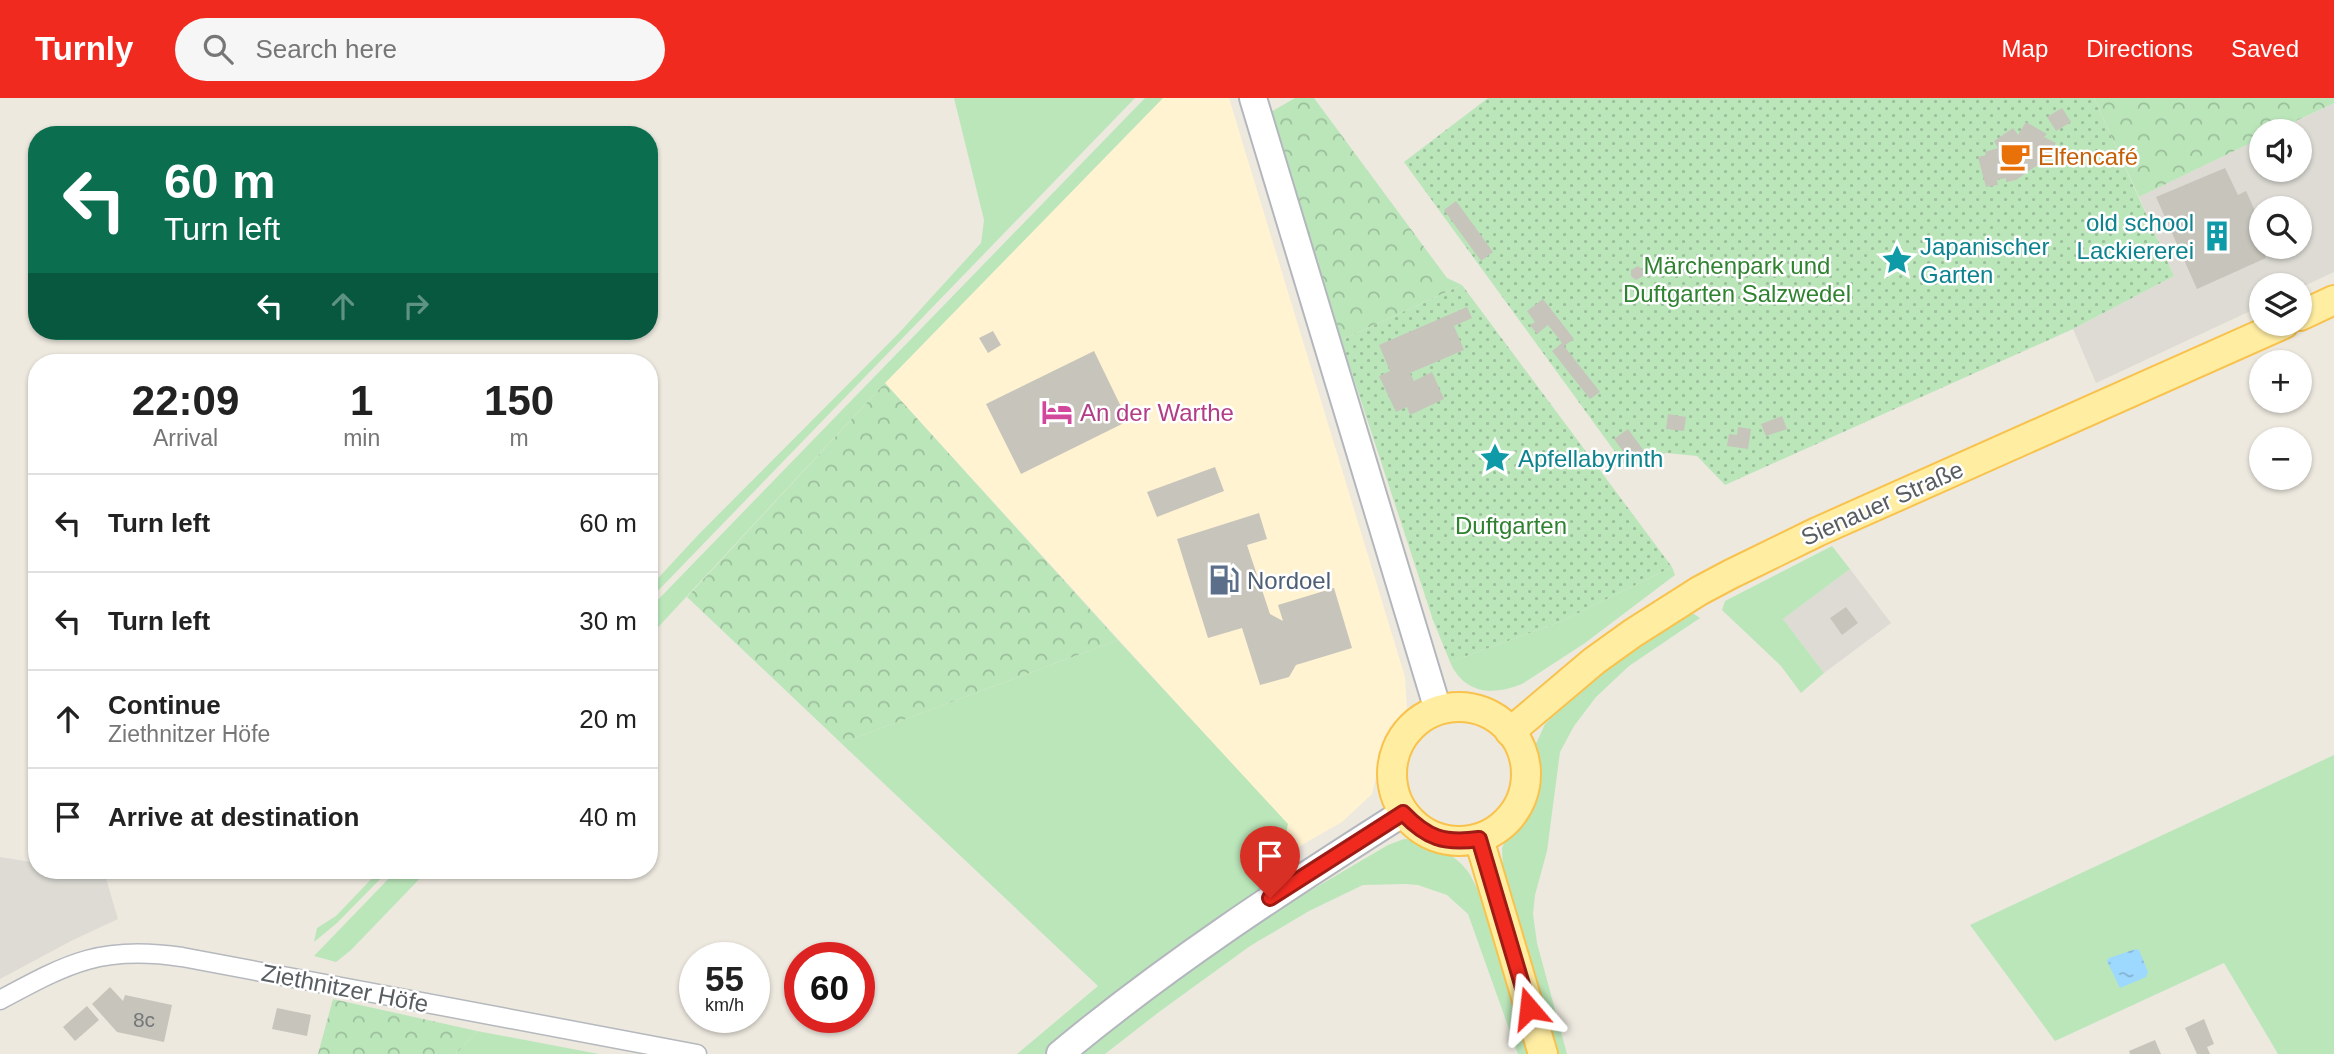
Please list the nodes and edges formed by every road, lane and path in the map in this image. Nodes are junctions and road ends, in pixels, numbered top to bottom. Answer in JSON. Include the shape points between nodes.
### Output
{"nodes":[{"id":1,"x":1253,"y":98,"type":"edge"},
{"id":2,"x":2334,"y":300,"type":"edge"},
{"id":3,"x":2312,"y":310,"type":"edge"},
{"id":4,"x":2257,"y":336,"type":"edge"},
{"id":5,"x":1438,"y":710,"type":"junction"},
{"id":6,"x":1510,"y":732,"type":"junction"},
{"id":7,"x":1403,"y":813,"type":"junction"},
{"id":8,"x":1479,"y":839,"type":"junction"},
{"id":9,"x":0,"y":1000,"type":"edge"},
{"id":10,"x":697,"y":1054,"type":"edge"},
{"id":11,"x":1060,"y":1054,"type":"edge"},
{"id":12,"x":1544,"y":1054,"type":"edge"}],
"edges":[{"from":1,"to":5,"type":"main road"},
{"from":2,"to":3,"type":"main road"},
{"from":4,"to":6,"type":"main road","name":"Sienauer Straße","via":[[1741,568],[1633,633]]},
{"from":5,"to":6,"type":"main road","via":[[1477,709]]},
{"from":5,"to":7,"type":"main road","via":[[1419,719],[1394,753],[1391,774]]},
{"from":6,"to":8,"type":"main road","via":[[1525,765],[1520,802],[1496,831]]},
{"from":7,"to":8,"type":"main road","via":[[1418,829],[1437,838]]},
{"from":7,"to":11,"type":"main road","via":[[1230,925]]},
{"from":8,"to":12,"type":"main road"},
{"from":9,"to":10,"type":"street","name":"Ziethnitzer Höfe","via":[[62,967],[114,953],[138,952]]}]}
